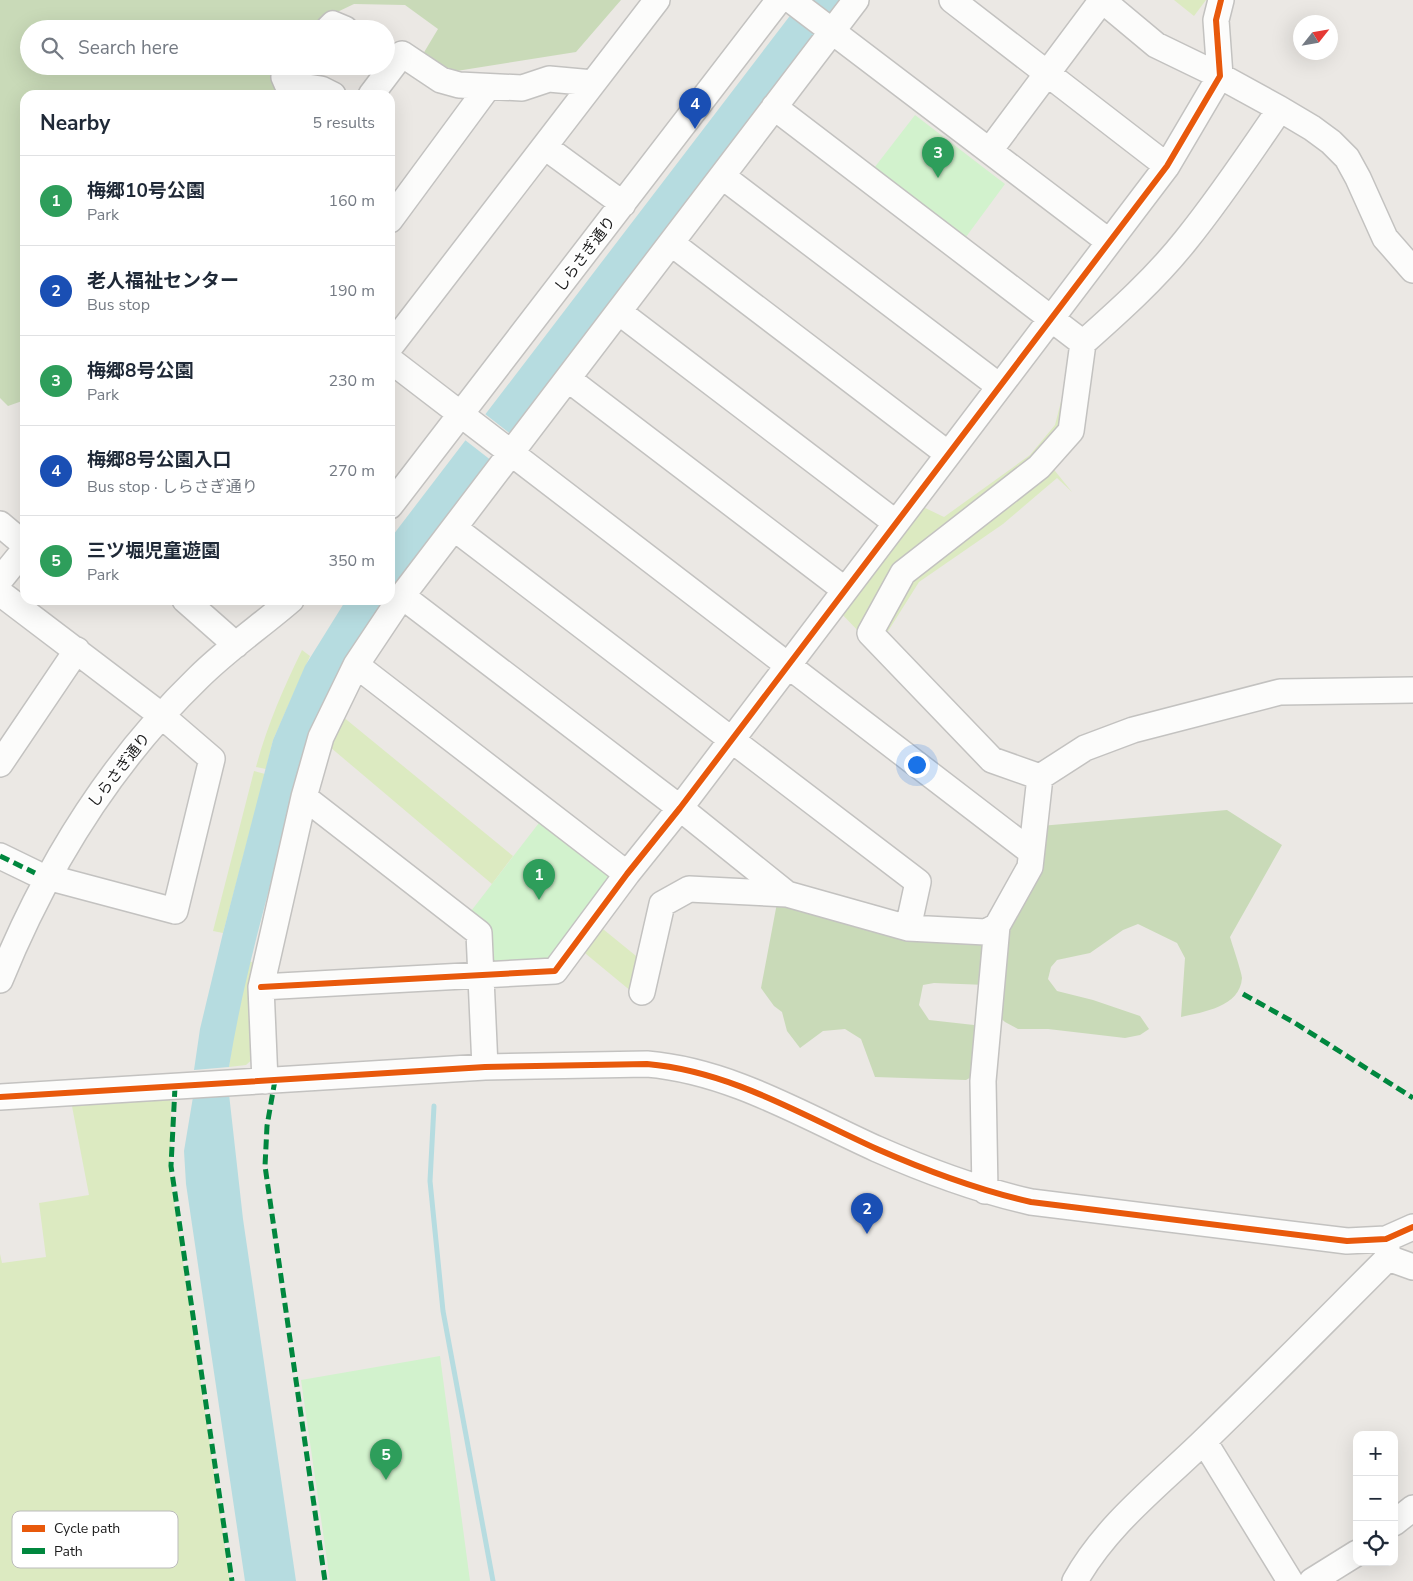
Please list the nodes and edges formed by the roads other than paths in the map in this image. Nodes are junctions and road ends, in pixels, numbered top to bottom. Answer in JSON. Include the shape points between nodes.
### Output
{"nodes":[{"id":1,"x":657,"y":0,"type":"edge"},
{"id":2,"x":856,"y":0,"type":"edge"},
{"id":3,"x":1102,"y":0,"type":"edge"},
{"id":4,"x":1221,"y":0,"type":"edge"},
{"id":5,"x":788,"y":1,"type":"edge"},
{"id":6,"x":964,"y":4,"type":"edge"},
{"id":7,"x":828,"y":28,"type":"junction"},
{"id":8,"x":395,"y":51,"type":"edge"},
{"id":9,"x":1047,"y":73,"type":"junction"},
{"id":10,"x":285,"y":75,"type":"edge"},
{"id":11,"x":381,"y":75,"type":"edge"},
{"id":12,"x":1220,"y":76,"type":"junction"},
{"id":13,"x":593,"y":82,"type":"junction"},
{"id":14,"x":488,"y":87,"type":"junction"},
{"id":15,"x":323,"y":90,"type":"edge"},
{"id":16,"x":374,"y":90,"type":"edge"},
{"id":17,"x":774,"y":107,"type":"junction"},
{"id":18,"x":1280,"y":109,"type":"junction"},
{"id":19,"x":545,"y":147,"type":"junction"},
{"id":20,"x":990,"y":150,"type":"junction"},
{"id":21,"x":1167,"y":166,"type":"junction"},
{"id":22,"x":722,"y":176,"type":"junction"},
{"id":23,"x":623,"y":204,"type":"junction"},
{"id":24,"x":395,"y":213,"type":"edge"},
{"id":25,"x":1108,"y":242,"type":"junction"},
{"id":26,"x":671,"y":243,"type":"junction"},
{"id":27,"x":1413,"y":270,"type":"edge"},
{"id":28,"x":619,"y":312,"type":"junction"},
{"id":29,"x":1052,"y":318,"type":"junction"},
{"id":30,"x":395,"y":341,"type":"edge"},
{"id":31,"x":1083,"y":343,"type":"junction"},
{"id":32,"x":395,"y":364,"type":"edge"},
{"id":33,"x":568,"y":379,"type":"junction"},
{"id":34,"x":999,"y":386,"type":"junction"},
{"id":35,"x":468,"y":421,"type":"junction"},
{"id":36,"x":506,"y":450,"type":"junction"},
{"id":37,"x":948,"y":454,"type":"junction"},
{"id":38,"x":395,"y":501,"type":"edge"},
{"id":39,"x":896,"y":523,"type":"junction"},
{"id":40,"x":0,"y":524,"type":"edge"},
{"id":41,"x":454,"y":528,"type":"junction"},
{"id":42,"x":20,"y":542,"type":"edge"},
{"id":43,"x":20,"y":554,"type":"edge"},
{"id":44,"x":0,"y":580,"type":"edge"},
{"id":45,"x":845,"y":590,"type":"junction"},
{"id":46,"x":0,"y":593,"type":"edge"},
{"id":47,"x":402,"y":596,"type":"junction"},
{"id":48,"x":191,"y":605,"type":"edge"},
{"id":49,"x":285,"y":605,"type":"edge"},
{"id":50,"x":236,"y":645,"type":"junction"},
{"id":51,"x":77,"y":650,"type":"junction"},
{"id":52,"x":356,"y":665,"type":"junction"},
{"id":53,"x":788,"y":666,"type":"junction"},
{"id":54,"x":1413,"y":690,"type":"edge"},
{"id":55,"x":162,"y":716,"type":"junction"},
{"id":56,"x":731,"y":739,"type":"junction"},
{"id":57,"x":0,"y":764,"type":"edge"},
{"id":58,"x":1040,"y":777,"type":"junction"},
{"id":59,"x":304,"y":797,"type":"junction"},
{"id":60,"x":680,"y":808,"type":"junction"},
{"id":61,"x":1030,"y":851,"type":"junction"},
{"id":62,"x":0,"y":856,"type":"edge"},
{"id":63,"x":627,"y":874,"type":"junction"},
{"id":64,"x":41,"y":875,"type":"junction"},
{"id":65,"x":787,"y":894,"type":"junction"},
{"id":66,"x":998,"y":926,"type":"junction"},
{"id":67,"x":908,"y":928,"type":"junction"},
{"id":68,"x":481,"y":974,"type":"junction"},
{"id":69,"x":0,"y":980,"type":"edge"},
{"id":70,"x":261,"y":987,"type":"junction"},
{"id":71,"x":642,"y":992,"type":"dead end"},
{"id":72,"x":485,"y":1067,"type":"junction"},
{"id":73,"x":265,"y":1081,"type":"junction"},
{"id":74,"x":0,"y":1097,"type":"edge"},
{"id":75,"x":985,"y":1191,"type":"junction"},
{"id":76,"x":1413,"y":1226,"type":"edge"},
{"id":77,"x":1387,"y":1249,"type":"junction"},
{"id":78,"x":1413,"y":1267,"type":"edge"},
{"id":79,"x":1204,"y":1441,"type":"junction"},
{"id":80,"x":1413,"y":1508,"type":"edge"},
{"id":81,"x":1398,"y":1521,"type":"edge"},
{"id":82,"x":1353,"y":1555,"type":"edge"},
{"id":83,"x":1075,"y":1581,"type":"edge"},
{"id":84,"x":1290,"y":1581,"type":"edge"},
{"id":85,"x":1312,"y":1581,"type":"edge"}],
"edges":[{"from":1,"to":13,"type":"street"},
{"from":2,"to":7,"type":"street"},
{"from":3,"to":9,"type":"street"},
{"from":3,"to":12,"type":"street","via":[[1156,45]]},
{"from":4,"to":12,"type":"street","via":[[1216,20]]},
{"from":5,"to":7,"type":"street"},
{"from":5,"to":23,"type":"street","name":"しらさぎ通り"},
{"from":6,"to":9,"type":"street"},
{"from":7,"to":17,"type":"street"},
{"from":7,"to":20,"type":"street"},
{"from":8,"to":14,"type":"street","via":[[441,80]]},
{"from":9,"to":20,"type":"street"},
{"from":9,"to":21,"type":"street"},
{"from":10,"to":15,"type":"street","via":[[287,84]]},
{"from":11,"to":16,"type":"street"},
{"from":12,"to":18,"type":"street"},
{"from":12,"to":21,"type":"street"},
{"from":13,"to":14,"type":"street","via":[[549,79],[522,88]]},
{"from":13,"to":19,"type":"street"},
{"from":14,"to":24,"type":"street"},
{"from":17,"to":22,"type":"street"},
{"from":17,"to":29,"type":"street"},
{"from":18,"to":27,"type":"street","via":[[1312,128],[1347,158],[1385,238]]},
{"from":18,"to":31,"type":"street","via":[[1186,240],[1122,308]]},
{"from":19,"to":23,"type":"street"},
{"from":19,"to":30,"type":"street"},
{"from":20,"to":25,"type":"street"},
{"from":21,"to":25,"type":"street"},
{"from":22,"to":26,"type":"street"},
{"from":22,"to":34,"type":"street"},
{"from":23,"to":35,"type":"street","name":"しらさぎ通り"},
{"from":25,"to":29,"type":"street"},
{"from":26,"to":28,"type":"street"},
{"from":26,"to":37,"type":"street"},
{"from":28,"to":33,"type":"street"},
{"from":28,"to":39,"type":"street"},
{"from":29,"to":31,"type":"street"},
{"from":29,"to":34,"type":"street"},
{"from":31,"to":58,"type":"street","via":[[1071,431],[1039,468],[903,573],[870,633],[992,760]]},
{"from":32,"to":35,"type":"street"},
{"from":33,"to":36,"type":"street"},
{"from":33,"to":45,"type":"street"},
{"from":34,"to":37,"type":"street"},
{"from":35,"to":36,"type":"street"},
{"from":35,"to":38,"type":"street","name":"しらさぎ通り"},
{"from":36,"to":41,"type":"street"},
{"from":36,"to":53,"type":"street"},
{"from":37,"to":39,"type":"street"},
{"from":39,"to":45,"type":"street"},
{"from":40,"to":42,"type":"street"},
{"from":41,"to":47,"type":"street"},
{"from":41,"to":56,"type":"street"},
{"from":43,"to":44,"type":"street"},
{"from":45,"to":53,"type":"street"},
{"from":46,"to":51,"type":"street"},
{"from":47,"to":52,"type":"street"},
{"from":47,"to":60,"type":"street"},
{"from":48,"to":50,"type":"street"},
{"from":49,"to":50,"type":"street","name":"しらさぎ通り"},
{"from":50,"to":55,"type":"street","name":"しらさぎ通り","via":[[199,677]]},
{"from":51,"to":55,"type":"street"},
{"from":51,"to":57,"type":"street"},
{"from":52,"to":59,"type":"street","via":[[321,737]]},
{"from":52,"to":63,"type":"street"},
{"from":53,"to":56,"type":"street"},
{"from":53,"to":61,"type":"street"},
{"from":54,"to":58,"type":"street","via":[[1280,692],[1133,730],[1085,748]]},
{"from":55,"to":64,"type":"street","name":"しらさぎ通り","via":[[115,772]]},
{"from":55,"to":64,"type":"street","via":[[212,759],[174,911]]},
{"from":56,"to":60,"type":"street"},
{"from":56,"to":67,"type":"street","via":[[918,882]]},
{"from":58,"to":61,"type":"street"},
{"from":59,"to":68,"type":"street","via":[[479,933]]},
{"from":59,"to":70,"type":"street"},
{"from":60,"to":63,"type":"street"},
{"from":60,"to":65,"type":"street"},
{"from":61,"to":66,"type":"street","via":[[1030,867]]},
{"from":62,"to":64,"type":"street"},
{"from":63,"to":68,"type":"street","via":[[555,971]]},
{"from":64,"to":69,"type":"street","name":"しらさぎ通り"},
{"from":65,"to":67,"type":"street"},
{"from":65,"to":71,"type":"street","via":[[689,889],[662,904]]},
{"from":66,"to":67,"type":"street","via":[[986,932]]},
{"from":66,"to":75,"type":"street","via":[[983,1081]]},
{"from":68,"to":70,"type":"street"},
{"from":68,"to":72,"type":"street"},
{"from":70,"to":73,"type":"street"},
{"from":72,"to":73,"type":"street"},
{"from":72,"to":75,"type":"street","via":[[647,1064],[698,1071],[747,1088],[879,1150]]},
{"from":73,"to":74,"type":"street"},
{"from":75,"to":77,"type":"street","via":[[1031,1202],[1347,1241]]},
{"from":76,"to":77,"type":"street"},
{"from":77,"to":78,"type":"street"},
{"from":77,"to":79,"type":"street"},
{"from":79,"to":83,"type":"street","via":[[1127,1511],[1087,1560]]},
{"from":79,"to":84,"type":"street"},
{"from":80,"to":81,"type":"street"},
{"from":82,"to":85,"type":"street"}]}
